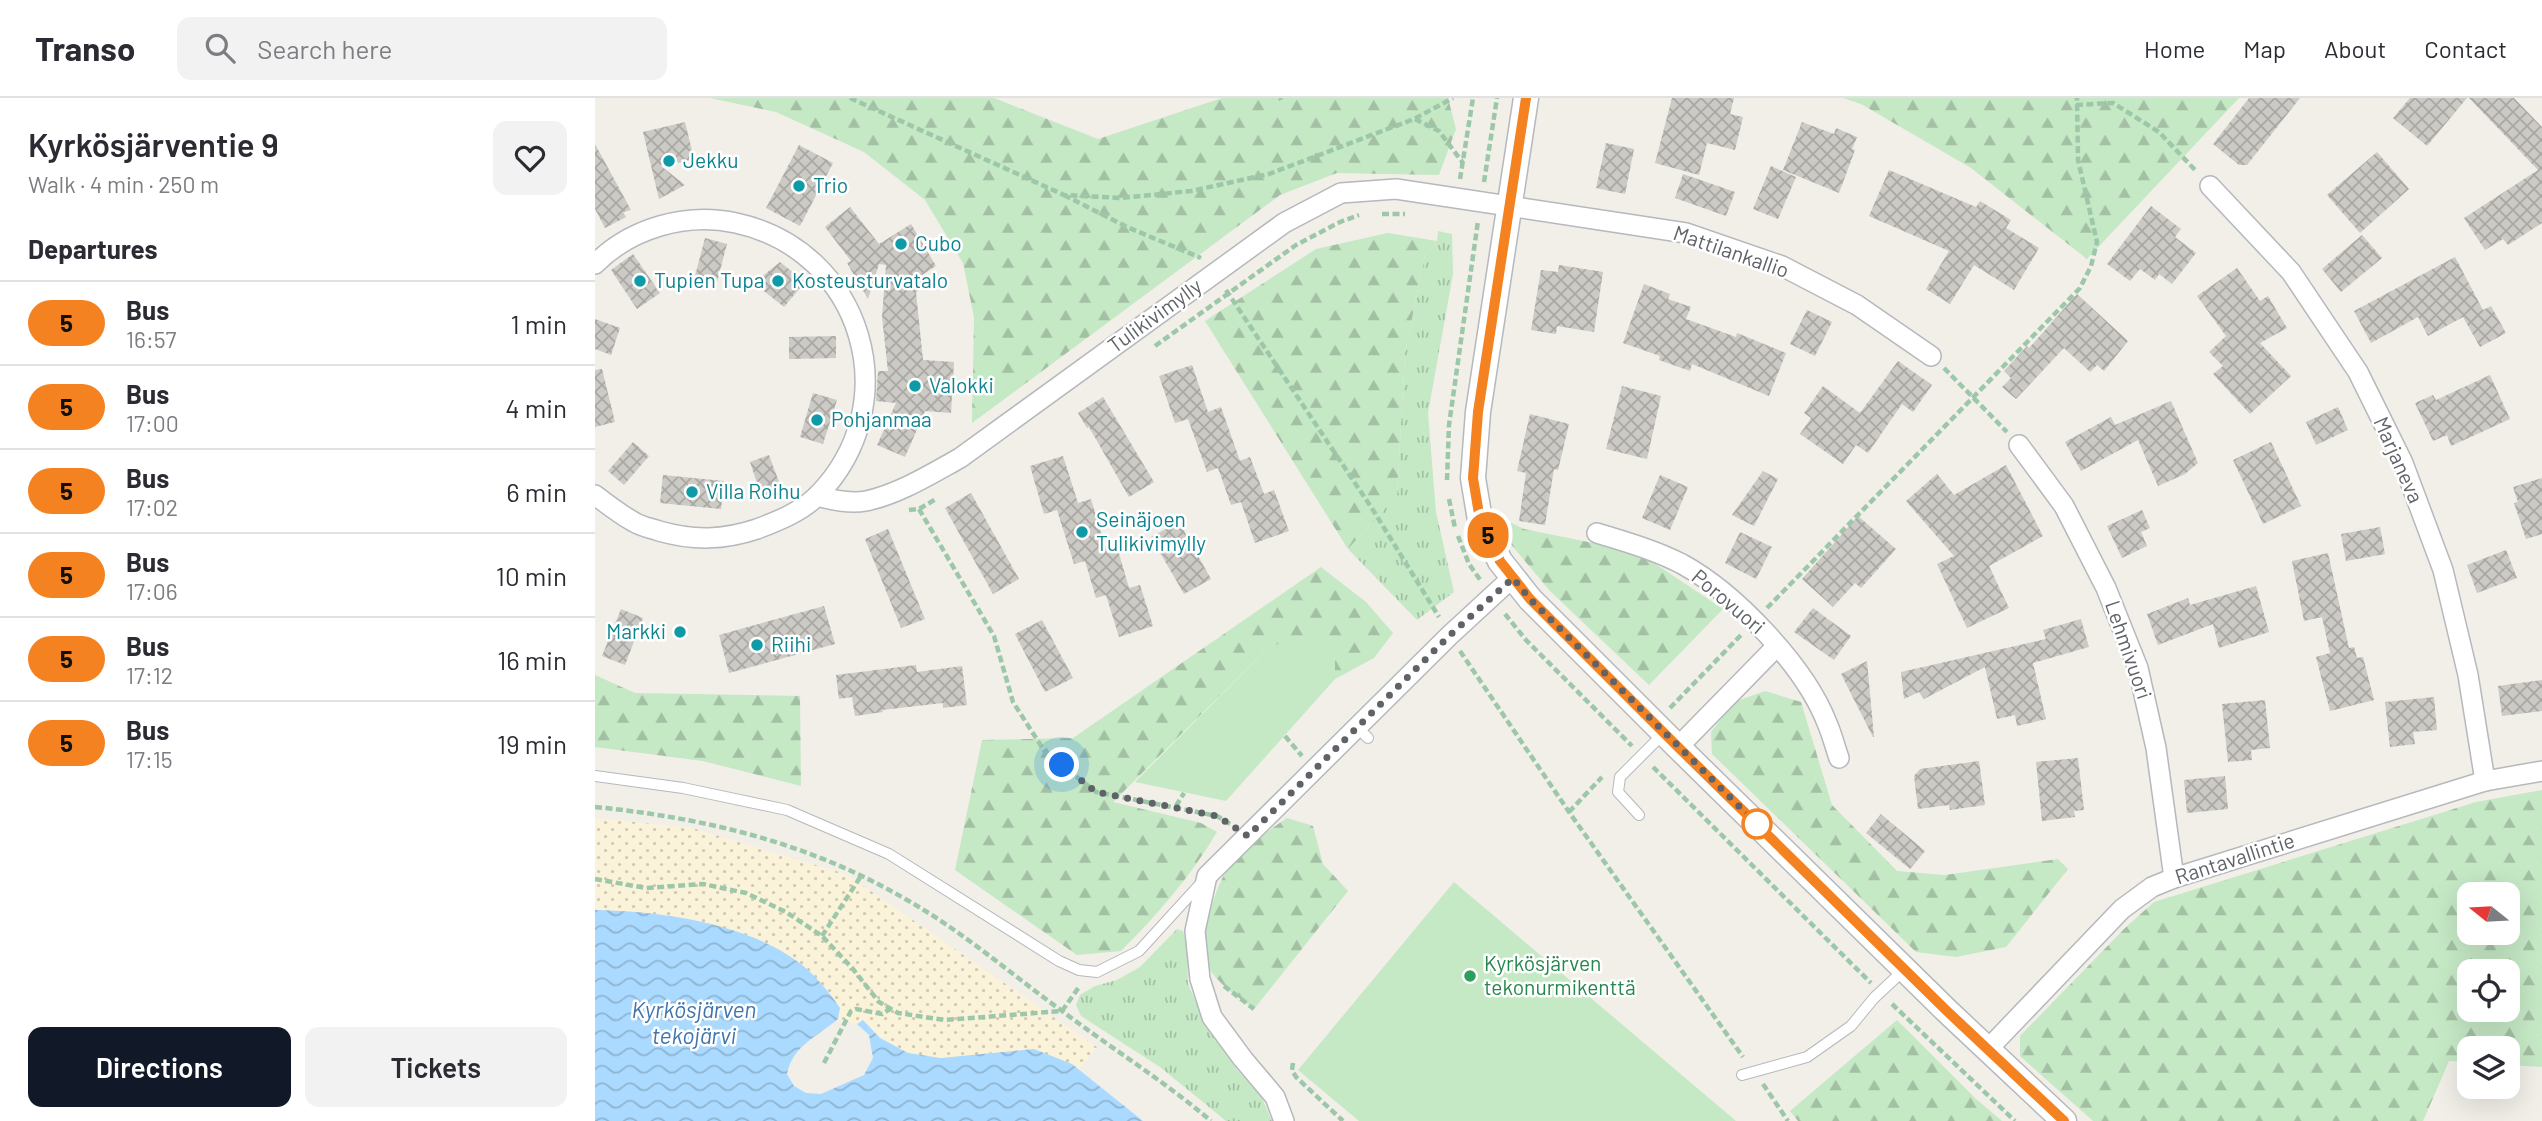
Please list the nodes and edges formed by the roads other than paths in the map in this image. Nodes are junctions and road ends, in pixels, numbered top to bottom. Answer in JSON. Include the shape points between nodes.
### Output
{"nodes":[{"id":1,"x":1526,"y":98,"type":"edge"},
{"id":2,"x":2210,"y":186,"type":"road end"},
{"id":3,"x":1511,"y":206,"type":"junction"},
{"id":4,"x":595,"y":264,"type":"edge"},
{"id":5,"x":1931,"y":356,"type":"road end"},
{"id":6,"x":2019,"y":445,"type":"road end"},
{"id":7,"x":595,"y":495,"type":"edge"},
{"id":8,"x":817,"y":496,"type":"junction"},
{"id":9,"x":1597,"y":533,"type":"dead end"},
{"id":10,"x":1513,"y":578,"type":"junction"},
{"id":11,"x":1777,"y":646,"type":"junction"},
{"id":12,"x":1671,"y":740,"type":"junction"},
{"id":13,"x":1839,"y":758,"type":"dead end"},
{"id":14,"x":2542,"y":771,"type":"edge"},
{"id":15,"x":595,"y":776,"type":"edge"},
{"id":16,"x":2486,"y":782,"type":"junction"},
{"id":17,"x":1639,"y":815,"type":"dead end"},
{"id":18,"x":1207,"y":876,"type":"junction"},
{"id":19,"x":2174,"y":878,"type":"junction"},
{"id":20,"x":1905,"y":970,"type":"junction"},
{"id":21,"x":1988,"y":1049,"type":"junction"},
{"id":22,"x":1742,"y":1075,"type":"dead end"},
{"id":23,"x":1284,"y":1121,"type":"edge"},
{"id":24,"x":2064,"y":1121,"type":"edge"}],
"edges":[{"from":1,"to":3,"type":"street"},
{"from":2,"to":16,"type":"street","name":"Marjaneva","via":[[2291,272],[2358,372],[2403,463],[2444,570]]},
{"from":3,"to":5,"type":"street","name":"Mattilankallio","via":[[1686,233],[1782,266],[1857,305]]},
{"from":3,"to":8,"type":"street","name":"Tulikivimylly","via":[[1396,189],[1341,193],[1284,223],[1213,272],[960,458],[908,486],[865,501]]},
{"from":3,"to":10,"type":"street","via":[[1478,412],[1473,478],[1480,520]]},
{"from":4,"to":8,"type":"street","via":[[641,232],[680,221],[720,219],[759,228],[794,246],[825,272],[852,317],[861,342],[865,382],[860,421],[845,458]]},
{"from":6,"to":19,"type":"street","name":"Lehmivuori","via":[[2064,506],[2106,587],[2139,668],[2156,748]]},
{"from":7,"to":8,"type":"street","via":[[637,524],[684,538],[734,537],[781,520]]},
{"from":9,"to":11,"type":"street","name":"Porovuori","via":[[1648,548],[1683,565],[1721,590]]},
{"from":10,"to":12,"type":"street"},
{"from":10,"to":18,"type":"street","via":[[1450,635],[1362,732]]},
{"from":11,"to":12,"type":"street","name":"Porovuori"},
{"from":11,"to":13,"type":"street","name":"Porovuori","via":[[1808,686]]},
{"from":12,"to":17,"type":"lane","via":[[1620,777],[1618,792]]},
{"from":12,"to":20,"type":"street"},
{"from":14,"to":16,"type":"street","name":"Rantavallintie"},
{"from":15,"to":18,"type":"lane","via":[[683,788],[787,810],[889,854],[1079,970],[1097,972],[1139,951]]},
{"from":16,"to":19,"type":"street","name":"Rantavallintie"},
{"from":18,"to":23,"type":"street","via":[[1195,931],[1199,979],[1212,1017],[1275,1097]]},
{"from":19,"to":21,"type":"street","name":"Rantavallintie","via":[[2152,887],[2122,909]]},
{"from":20,"to":21,"type":"street"},
{"from":20,"to":22,"type":"lane","via":[[1851,1026],[1807,1057]]},
{"from":21,"to":24,"type":"street"}]}
